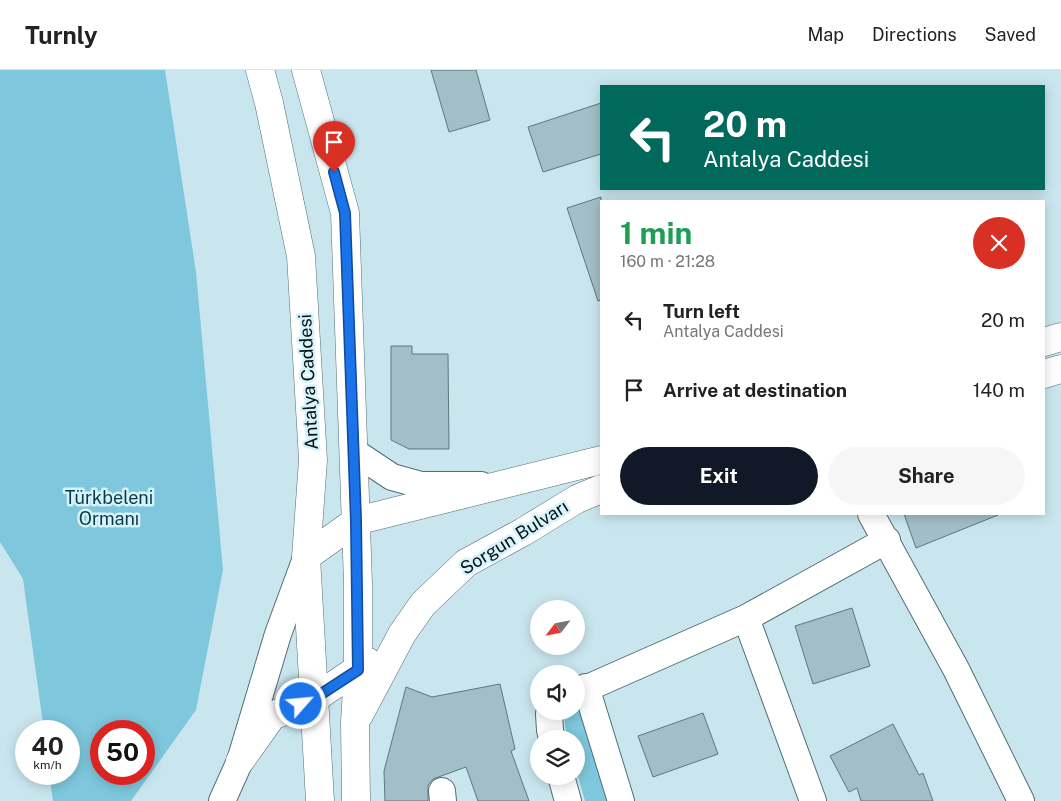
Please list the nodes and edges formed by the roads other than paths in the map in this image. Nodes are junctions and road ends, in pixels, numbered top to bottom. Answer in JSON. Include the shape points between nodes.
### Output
{"nodes":[{"id":1,"x":260,"y":70,"type":"edge"},
{"id":2,"x":306,"y":70,"type":"edge"},
{"id":3,"x":1061,"y":337,"type":"edge"},
{"id":4,"x":1045,"y":342,"type":"edge"},
{"id":5,"x":1061,"y":369,"type":"edge"},
{"id":6,"x":1045,"y":374,"type":"edge"},
{"id":7,"x":353,"y":451,"type":"junction"},
{"id":8,"x":600,"y":460,"type":"edge"},
{"id":9,"x":499,"y":485,"type":"junction"},
{"id":10,"x":600,"y":489,"type":"edge"},
{"id":11,"x":873,"y":515,"type":"edge"},
{"id":12,"x":356,"y":521,"type":"junction"},
{"id":13,"x":887,"y":540,"type":"junction"},
{"id":14,"x":306,"y":557,"type":"junction"},
{"id":15,"x":746,"y":618,"type":"junction"},
{"id":16,"x":402,"y":634,"type":"junction"},
{"id":17,"x":358,"y":670,"type":"junction"},
{"id":18,"x":585,"y":688,"type":"edge"},
{"id":19,"x":315,"y":698,"type":"junction"},
{"id":20,"x":585,"y":701,"type":"edge"},
{"id":21,"x":355,"y":723,"type":"junction"},
{"id":22,"x":240,"y":761,"type":"junction"},
{"id":23,"x":564,"y":785,"type":"edge"},
{"id":24,"x":222,"y":801,"type":"edge"},
{"id":25,"x":320,"y":801,"type":"edge"},
{"id":26,"x":356,"y":801,"type":"edge"},
{"id":27,"x":568,"y":801,"type":"edge"},
{"id":28,"x":621,"y":801,"type":"edge"},
{"id":29,"x":813,"y":801,"type":"edge"},
{"id":30,"x":1021,"y":801,"type":"edge"}],
"edges":[{"from":1,"to":14,"type":"main road","name":"Antalya Caddesi","via":[[301,256],[313,460]]},
{"from":2,"to":7,"type":"main road","via":[[345,213]]},
{"from":3,"to":4,"type":"main road"},
{"from":5,"to":6,"type":"main road"},
{"from":7,"to":9,"type":"street","name":"Sorgun Bulvarı","via":[[392,477],[421,485]]},
{"from":7,"to":12,"type":"main road"},
{"from":8,"to":9,"type":"main road","name":"Sorgun Bulvarı"},
{"from":9,"to":12,"type":"main road","name":"Sorgun Bulvarı"},
{"from":10,"to":16,"type":"main road","name":"Sorgun Bulvarı","via":[[577,498],[466,563],[423,604]]},
{"from":11,"to":13,"type":"street"},
{"from":12,"to":14,"type":"main road"},
{"from":12,"to":17,"type":"main road"},
{"from":13,"to":15,"type":"street"},
{"from":13,"to":30,"type":"street","via":[[956,668]]},
{"from":14,"to":19,"type":"main road","name":"Antalya Caddesi"},
{"from":14,"to":22,"type":"street","via":[[278,634]]},
{"from":15,"to":18,"type":"street"},
{"from":15,"to":29,"type":"street"},
{"from":16,"to":17,"type":"main road"},
{"from":16,"to":21,"type":"main road","name":"Sorgun Bulvarı"},
{"from":17,"to":19,"type":"main road"},
{"from":17,"to":21,"type":"main road"},
{"from":19,"to":22,"type":"main road","via":[[272,716]]},
{"from":19,"to":25,"type":"main road","name":"Antalya Caddesi"},
{"from":20,"to":28,"type":"street"},
{"from":21,"to":26,"type":"main road"},
{"from":22,"to":24,"type":"street"},
{"from":23,"to":27,"type":"street"}]}
